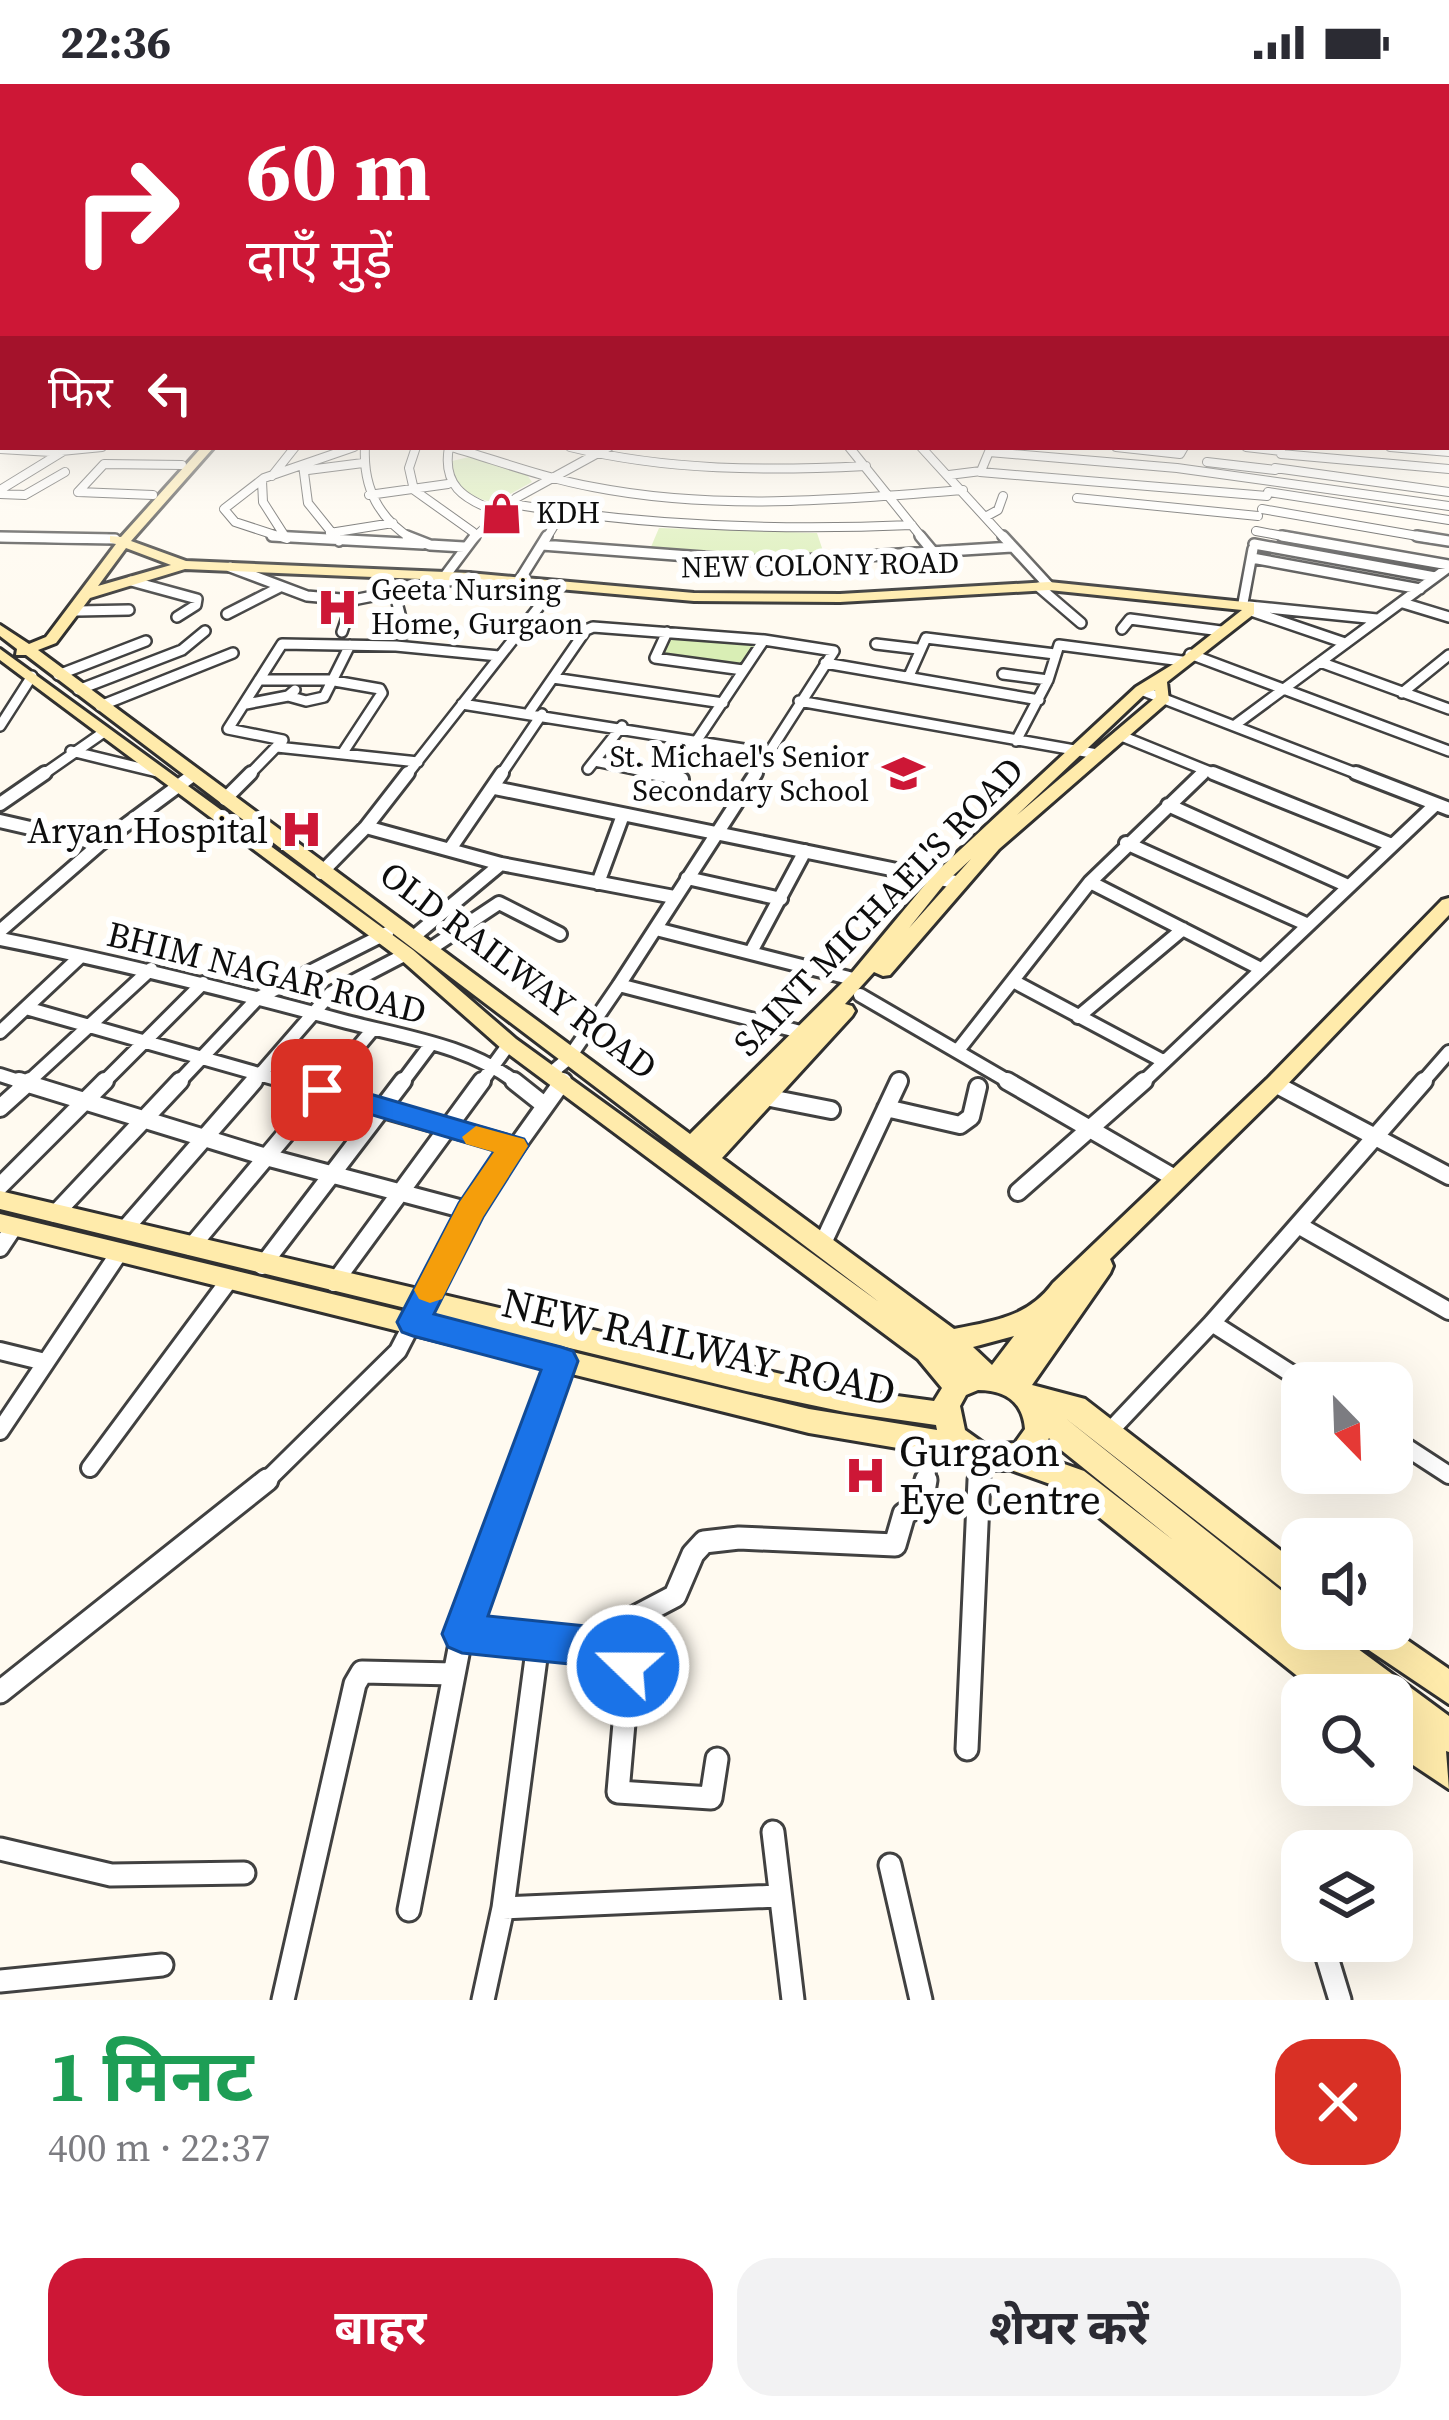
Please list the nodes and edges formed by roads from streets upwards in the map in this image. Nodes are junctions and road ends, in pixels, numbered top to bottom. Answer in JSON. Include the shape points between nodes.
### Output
{"nodes":[{"id":1,"x":70,"y":450,"type":"edge"},
{"id":2,"x":194,"y":450,"type":"edge"},
{"id":3,"x":205,"y":450,"type":"edge"},
{"id":4,"x":293,"y":450,"type":"edge"},
{"id":5,"x":347,"y":450,"type":"edge"},
{"id":6,"x":365,"y":450,"type":"edge"},
{"id":7,"x":415,"y":450,"type":"edge"},
{"id":8,"x":449,"y":450,"type":"edge"},
{"id":9,"x":460,"y":450,"type":"edge"},
{"id":10,"x":580,"y":450,"type":"edge"},
{"id":11,"x":603,"y":450,"type":"edge"},
{"id":12,"x":852,"y":450,"type":"edge"},
{"id":13,"x":924,"y":450,"type":"edge"},
{"id":14,"x":990,"y":450,"type":"edge"},
{"id":15,"x":1143,"y":450,"type":"edge"},
{"id":16,"x":1182,"y":450,"type":"edge"},
{"id":17,"x":1282,"y":450,"type":"edge"},
{"id":18,"x":594,"y":454,"type":"junction"},
{"id":19,"x":1207,"y":462,"type":"dead end"},
{"id":20,"x":363,"y":463,"type":"junction"},
{"id":21,"x":182,"y":465,"type":"junction"},
{"id":22,"x":866,"y":466,"type":"junction"},
{"id":23,"x":38,"y":468,"type":"junction"},
{"id":24,"x":303,"y":468,"type":"junction"},
{"id":25,"x":1275,"y":469,"type":"junction"},
{"id":26,"x":1449,"y":470,"type":"edge"},
{"id":27,"x":65,"y":472,"type":"junction"},
{"id":28,"x":980,"y":472,"type":"junction"},
{"id":29,"x":949,"y":475,"type":"junction"},
{"id":30,"x":92,"y":476,"type":"junction"},
{"id":31,"x":545,"y":477,"type":"junction"},
{"id":32,"x":267,"y":478,"type":"junction"},
{"id":33,"x":448,"y":484,"type":"junction"},
{"id":34,"x":414,"y":490,"type":"junction"},
{"id":35,"x":963,"y":490,"type":"junction"},
{"id":36,"x":1269,"y":490,"type":"junction"},
{"id":37,"x":0,"y":492,"type":"edge"},
{"id":38,"x":1449,"y":492,"type":"edge"},
{"id":39,"x":153,"y":495,"type":"junction"},
{"id":40,"x":369,"y":495,"type":"junction"},
{"id":41,"x":891,"y":496,"type":"junction"},
{"id":42,"x":1003,"y":496,"type":"dead end"},
{"id":43,"x":1078,"y":497,"type":"dead end"},
{"id":44,"x":506,"y":503,"type":"junction"},
{"id":45,"x":1449,"y":506,"type":"edge"},
{"id":46,"x":496,"y":511,"type":"junction"},
{"id":47,"x":1260,"y":513,"type":"junction"},
{"id":48,"x":561,"y":514,"type":"junction"},
{"id":49,"x":988,"y":516,"type":"junction"},
{"id":50,"x":1449,"y":520,"type":"edge"},
{"id":51,"x":393,"y":523,"type":"junction"},
{"id":52,"x":650,"y":525,"type":"junction"},
{"id":53,"x":912,"y":525,"type":"junction"},
{"id":54,"x":820,"y":529,"type":"junction"},
{"id":55,"x":1256,"y":531,"type":"junction"},
{"id":56,"x":473,"y":532,"type":"junction"},
{"id":57,"x":329,"y":533,"type":"junction"},
{"id":58,"x":0,"y":537,"type":"edge"},
{"id":59,"x":286,"y":538,"type":"junction"},
{"id":60,"x":339,"y":541,"type":"junction"},
{"id":61,"x":1449,"y":541,"type":"edge"},
{"id":62,"x":125,"y":542,"type":"junction"},
{"id":63,"x":423,"y":544,"type":"junction"},
{"id":64,"x":1253,"y":544,"type":"junction"},
{"id":65,"x":542,"y":545,"type":"junction"},
{"id":66,"x":464,"y":547,"type":"junction"},
{"id":67,"x":1012,"y":547,"type":"junction"},
{"id":68,"x":934,"y":554,"type":"junction"},
{"id":69,"x":638,"y":556,"type":"junction"},
{"id":70,"x":1252,"y":558,"type":"junction"},
{"id":71,"x":832,"y":561,"type":"junction"},
{"id":72,"x":184,"y":565,"type":"junction"},
{"id":73,"x":230,"y":566,"type":"junction"},
{"id":74,"x":1449,"y":566,"type":"edge"},
{"id":75,"x":445,"y":576,"type":"junction"},
{"id":76,"x":469,"y":577,"type":"junction"},
{"id":77,"x":131,"y":581,"type":"junction"},
{"id":78,"x":519,"y":581,"type":"junction"},
{"id":79,"x":1429,"y":582,"type":"junction"},
{"id":80,"x":556,"y":585,"type":"junction"},
{"id":81,"x":280,"y":586,"type":"junction"},
{"id":82,"x":1044,"y":586,"type":"junction"},
{"id":83,"x":1449,"y":587,"type":"edge"},
{"id":84,"x":395,"y":595,"type":"junction"},
{"id":85,"x":79,"y":600,"type":"junction"},
{"id":86,"x":353,"y":600,"type":"junction"},
{"id":87,"x":1403,"y":603,"type":"junction"},
{"id":88,"x":1247,"y":607,"type":"junction"},
{"id":89,"x":129,"y":610,"type":"dead end"},
{"id":90,"x":226,"y":614,"type":"dead end"},
{"id":91,"x":177,"y":617,"type":"dead end"},
{"id":92,"x":1449,"y":617,"type":"edge"},
{"id":93,"x":1377,"y":619,"type":"junction"},
{"id":94,"x":1081,"y":623,"type":"dead end"},
{"id":95,"x":1122,"y":628,"type":"dead end"},
{"id":96,"x":0,"y":629,"type":"edge"},
{"id":97,"x":205,"y":631,"type":"dead end"},
{"id":98,"x":1221,"y":631,"type":"junction"},
{"id":99,"x":342,"y":632,"type":"dead end"},
{"id":100,"x":667,"y":632,"type":"junction"},
{"id":101,"x":405,"y":633,"type":"dead end"},
{"id":102,"x":764,"y":640,"type":"junction"},
{"id":103,"x":146,"y":641,"type":"dead end"},
{"id":104,"x":1346,"y":643,"type":"junction"},
{"id":105,"x":876,"y":644,"type":"dead end"},
{"id":106,"x":350,"y":645,"type":"junction"},
{"id":107,"x":918,"y":649,"type":"junction"},
{"id":108,"x":10,"y":651,"type":"edge"},
{"id":109,"x":233,"y":653,"type":"dead end"},
{"id":110,"x":1055,"y":654,"type":"junction"},
{"id":111,"x":1449,"y":655,"type":"edge"},
{"id":112,"x":500,"y":656,"type":"junction"},
{"id":113,"x":1186,"y":657,"type":"junction"},
{"id":114,"x":1320,"y":662,"type":"junction"},
{"id":115,"x":825,"y":663,"type":"junction"},
{"id":116,"x":743,"y":670,"type":"junction"},
{"id":117,"x":1003,"y":674,"type":"dead end"},
{"id":118,"x":58,"y":675,"type":"junction"},
{"id":119,"x":32,"y":676,"type":"junction"},
{"id":120,"x":909,"y":676,"type":"junction"},
{"id":121,"x":553,"y":678,"type":"junction"},
{"id":122,"x":259,"y":680,"type":"junction"},
{"id":123,"x":300,"y":680,"type":"junction"},
{"id":124,"x":329,"y":680,"type":"junction"},
{"id":125,"x":1048,"y":680,"type":"junction"},
{"id":126,"x":1283,"y":688,"type":"junction"},
{"id":127,"x":78,"y":690,"type":"junction"},
{"id":128,"x":1155,"y":691,"type":"junction"},
{"id":129,"x":1402,"y":693,"type":"junction"},
{"id":130,"x":288,"y":696,"type":"junction"},
{"id":131,"x":1039,"y":700,"type":"junction"},
{"id":132,"x":799,"y":701,"type":"junction"},
{"id":133,"x":723,"y":703,"type":"junction"},
{"id":134,"x":246,"y":704,"type":"junction"},
{"id":135,"x":462,"y":704,"type":"junction"},
{"id":136,"x":100,"y":706,"type":"junction"},
{"id":137,"x":1449,"y":710,"type":"edge"},
{"id":138,"x":536,"y":713,"type":"junction"},
{"id":139,"x":1,"y":725,"type":"edge"},
{"id":140,"x":1235,"y":725,"type":"junction"},
{"id":141,"x":622,"y":726,"type":"junction"},
{"id":142,"x":104,"y":732,"type":"junction"},
{"id":143,"x":1119,"y":734,"type":"junction"},
{"id":144,"x":700,"y":739,"type":"junction"},
{"id":145,"x":1016,"y":741,"type":"junction"},
{"id":146,"x":278,"y":747,"type":"junction"},
{"id":147,"x":1075,"y":749,"type":"junction"},
{"id":148,"x":1449,"y":751,"type":"edge"},
{"id":149,"x":71,"y":752,"type":"junction"},
{"id":150,"x":769,"y":753,"type":"junction"},
{"id":151,"x":342,"y":754,"type":"junction"},
{"id":152,"x":1097,"y":754,"type":"junction"},
{"id":153,"x":418,"y":762,"type":"junction"},
{"id":154,"x":1205,"y":771,"type":"junction"},
{"id":155,"x":175,"y":778,"type":"junction"},
{"id":156,"x":495,"y":788,"type":"junction"},
{"id":157,"x":225,"y":799,"type":"junction"},
{"id":158,"x":0,"y":804,"type":"edge"},
{"id":159,"x":1168,"y":805,"type":"junction"},
{"id":160,"x":1443,"y":806,"type":"edge"},
{"id":161,"x":623,"y":815,"type":"junction"},
{"id":162,"x":0,"y":821,"type":"edge"},
{"id":163,"x":366,"y":827,"type":"junction"},
{"id":164,"x":718,"y":833,"type":"junction"},
{"id":165,"x":100,"y":844,"type":"junction"},
{"id":166,"x":1126,"y":844,"type":"junction"},
{"id":167,"x":1392,"y":845,"type":"junction"},
{"id":168,"x":450,"y":849,"type":"junction"},
{"id":169,"x":805,"y":851,"type":"junction"},
{"id":170,"x":501,"y":864,"type":"junction"},
{"id":171,"x":321,"y":873,"type":"junction"},
{"id":172,"x":687,"y":878,"type":"junction"},
{"id":173,"x":950,"y":881,"type":"junction"},
{"id":174,"x":1090,"y":882,"type":"junction"},
{"id":175,"x":598,"y":883,"type":"junction"},
{"id":176,"x":1348,"y":886,"type":"junction"},
{"id":177,"x":674,"y":897,"type":"junction"},
{"id":178,"x":781,"y":899,"type":"junction"},
{"id":179,"x":1449,"y":904,"type":"edge"},
{"id":180,"x":1306,"y":924,"type":"junction"},
{"id":181,"x":656,"y":929,"type":"junction"},
{"id":182,"x":1183,"y":929,"type":"junction"},
{"id":183,"x":0,"y":933,"type":"edge"},
{"id":184,"x":560,"y":934,"type":"dead end"},
{"id":185,"x":405,"y":941,"type":"junction"},
{"id":186,"x":752,"y":950,"type":"junction"},
{"id":187,"x":81,"y":956,"type":"junction"},
{"id":188,"x":1258,"y":968,"type":"junction"},
{"id":189,"x":151,"y":969,"type":"junction"},
{"id":190,"x":1013,"y":981,"type":"junction"},
{"id":191,"x":203,"y":983,"type":"junction"},
{"id":192,"x":619,"y":986,"type":"junction"},
{"id":193,"x":858,"y":988,"type":"junction"},
{"id":194,"x":257,"y":998,"type":"junction"},
{"id":195,"x":26,"y":1008,"type":"junction"},
{"id":196,"x":313,"y":1015,"type":"junction"},
{"id":197,"x":1078,"y":1016,"type":"junction"},
{"id":198,"x":90,"y":1024,"type":"junction"},
{"id":199,"x":373,"y":1029,"type":"junction"},
{"id":200,"x":0,"y":1032,"type":"edge"},
{"id":201,"x":812,"y":1035,"type":"junction"},
{"id":202,"x":146,"y":1039,"type":"junction"},
{"id":203,"x":509,"y":1044,"type":"junction"},
{"id":204,"x":431,"y":1045,"type":"junction"},
{"id":205,"x":959,"y":1049,"type":"junction"},
{"id":206,"x":1449,"y":1052,"type":"edge"},
{"id":207,"x":203,"y":1055,"type":"junction"},
{"id":208,"x":1163,"y":1061,"type":"junction"},
{"id":209,"x":493,"y":1064,"type":"junction"},
{"id":210,"x":561,"y":1071,"type":"junction"},
{"id":211,"x":258,"y":1073,"type":"junction"},
{"id":212,"x":0,"y":1075,"type":"edge"},
{"id":213,"x":899,"y":1081,"type":"dead end"},
{"id":214,"x":28,"y":1082,"type":"junction"},
{"id":215,"x":1275,"y":1084,"type":"junction"},
{"id":216,"x":978,"y":1087,"type":"dead end"},
{"id":217,"x":322,"y":1090,"type":"junction"},
{"id":218,"x":765,"y":1097,"type":"junction"},
{"id":219,"x":85,"y":1100,"type":"junction"},
{"id":220,"x":543,"y":1104,"type":"junction"},
{"id":221,"x":0,"y":1108,"type":"edge"},
{"id":222,"x":886,"y":1108,"type":"junction"},
{"id":223,"x":380,"y":1109,"type":"junction"},
{"id":224,"x":831,"y":1109,"type":"dead end"},
{"id":225,"x":144,"y":1119,"type":"junction"},
{"id":226,"x":1094,"y":1128,"type":"junction"},
{"id":227,"x":448,"y":1129,"type":"junction"},
{"id":228,"x":1374,"y":1136,"type":"junction"},
{"id":229,"x":202,"y":1138,"type":"junction"},
{"id":230,"x":514,"y":1146,"type":"junction"},
{"id":231,"x":699,"y":1153,"type":"junction"},
{"id":232,"x":266,"y":1157,"type":"junction"},
{"id":233,"x":333,"y":1176,"type":"junction"},
{"id":234,"x":1449,"y":1176,"type":"edge"},
{"id":235,"x":1178,"y":1180,"type":"junction"},
{"id":236,"x":0,"y":1186,"type":"edge"},
{"id":237,"x":1018,"y":1192,"type":"dead end"},
{"id":238,"x":399,"y":1193,"type":"junction"},
{"id":239,"x":0,"y":1200,"type":"edge"},
{"id":240,"x":470,"y":1211,"type":"junction"},
{"id":241,"x":55,"y":1214,"type":"junction"},
{"id":242,"x":1298,"y":1225,"type":"junction"},
{"id":243,"x":5,"y":1232,"type":"edge"},
{"id":244,"x":1117,"y":1240,"type":"junction"},
{"id":245,"x":122,"y":1242,"type":"junction"},
{"id":246,"x":822,"y":1245,"type":"junction"},
{"id":247,"x":190,"y":1247,"type":"junction"},
{"id":248,"x":262,"y":1266,"type":"junction"},
{"id":249,"x":230,"y":1279,"type":"junction"},
{"id":250,"x":334,"y":1283,"type":"junction"},
{"id":251,"x":1449,"y":1311,"type":"edge"},
{"id":252,"x":419,"y":1312,"type":"junction"},
{"id":253,"x":1043,"y":1313,"type":"junction"},
{"id":254,"x":468,"y":1323,"type":"junction"},
{"id":255,"x":1212,"y":1323,"type":"junction"},
{"id":256,"x":950,"y":1341,"type":"junction"},
{"id":257,"x":0,"y":1352,"type":"edge"},
{"id":258,"x":561,"y":1361,"type":"junction"},
{"id":259,"x":45,"y":1362,"type":"junction"},
{"id":260,"x":1281,"y":1367,"type":"edge"},
{"id":261,"x":958,"y":1387,"type":"junction"},
{"id":262,"x":1013,"y":1390,"type":"junction"},
{"id":263,"x":6,"y":1408,"type":"edge"},
{"id":264,"x":944,"y":1414,"type":"junction"},
{"id":265,"x":0,"y":1431,"type":"edge"},
{"id":266,"x":1108,"y":1433,"type":"junction"},
{"id":267,"x":957,"y":1448,"type":"junction"},
{"id":268,"x":1413,"y":1452,"type":"edge"},
{"id":269,"x":1013,"y":1458,"type":"junction"},
{"id":270,"x":90,"y":1468,"type":"dead end"},
{"id":271,"x":1449,"y":1475,"type":"edge"},
{"id":272,"x":1281,"y":1569,"type":"edge"},
{"id":273,"x":1281,"y":1609,"type":"edge"},
{"id":274,"x":462,"y":1634,"type":"junction"},
{"id":275,"x":538,"y":1643,"type":"junction"},
{"id":276,"x":1334,"y":1650,"type":"edge"},
{"id":277,"x":1395,"y":1650,"type":"edge"},
{"id":278,"x":625,"y":1654,"type":"junction"},
{"id":279,"x":454,"y":1674,"type":"junction"},
{"id":280,"x":1319,"y":1674,"type":"edge"},
{"id":281,"x":1449,"y":1688,"type":"edge"},
{"id":282,"x":0,"y":1692,"type":"edge"},
{"id":283,"x":1449,"y":1736,"type":"edge"},
{"id":284,"x":1413,"y":1746,"type":"edge"},
{"id":285,"x":967,"y":1749,"type":"dead end"},
{"id":286,"x":717,"y":1759,"type":"dead end"},
{"id":287,"x":1449,"y":1773,"type":"edge"},
{"id":288,"x":773,"y":1832,"type":"dead end"},
{"id":289,"x":0,"y":1849,"type":"edge"},
{"id":290,"x":890,"y":1864,"type":"dead end"},
{"id":291,"x":244,"y":1873,"type":"dead end"},
{"id":292,"x":778,"y":1896,"type":"junction"},
{"id":293,"x":503,"y":1908,"type":"junction"},
{"id":294,"x":409,"y":1910,"type":"dead end"},
{"id":295,"x":1328,"y":1962,"type":"edge"},
{"id":296,"x":162,"y":1965,"type":"dead end"},
{"id":297,"x":0,"y":1981,"type":"edge"},
{"id":298,"x":283,"y":2000,"type":"edge"},
{"id":299,"x":483,"y":2000,"type":"edge"},
{"id":300,"x":793,"y":2000,"type":"edge"},
{"id":301,"x":921,"y":2000,"type":"edge"},
{"id":302,"x":1340,"y":2000,"type":"edge"}],
"edges":[{"from":1,"to":23,"type":"street"},
{"from":2,"to":21,"type":"street"},
{"from":3,"to":62,"type":"street"},
{"from":4,"to":32,"type":"street"},
{"from":5,"to":24,"type":"street"},
{"from":6,"to":20,"type":"street"},
{"from":7,"to":34,"type":"street"},
{"from":8,"to":33,"type":"street"},
{"from":9,"to":31,"type":"street"},
{"from":10,"to":18,"type":"street"},
{"from":11,"to":18,"type":"street"},
{"from":12,"to":22,"type":"street"},
{"from":13,"to":29,"type":"street"},
{"from":14,"to":28,"type":"street"},
{"from":14,"to":36,"type":"street"},
{"from":15,"to":16,"type":"street"},
{"from":17,"to":25,"type":"street"},
{"from":17,"to":26,"type":"street"},
{"from":18,"to":22,"type":"street","via":[[754,470]]},
{"from":18,"to":31,"type":"street"},
{"from":19,"to":25,"type":"street"},
{"from":20,"to":24,"type":"street"},
{"from":20,"to":40,"type":"street"},
{"from":21,"to":30,"type":"street","via":[[104,464]]},
{"from":21,"to":39,"type":"street"},
{"from":22,"to":41,"type":"street"},
{"from":23,"to":27,"type":"street"},
{"from":23,"to":37,"type":"street"},
{"from":24,"to":32,"type":"street"},
{"from":24,"to":57,"type":"street","via":[[308,503]]},
{"from":25,"to":36,"type":"street"},
{"from":25,"to":38,"type":"street"},
{"from":27,"to":30,"type":"street"},
{"from":27,"to":37,"type":"street","via":[[27,494]]},
{"from":28,"to":29,"type":"street"},
{"from":28,"to":36,"type":"street"},
{"from":29,"to":35,"type":"street"},
{"from":30,"to":39,"type":"street","via":[[79,495]]},
{"from":31,"to":41,"type":"street","via":[[699,498]]},
{"from":31,"to":44,"type":"street"},
{"from":32,"to":59,"type":"street","via":[[263,502]]},
{"from":32,"to":59,"type":"street","via":[[224,509],[254,535]]},
{"from":33,"to":34,"type":"street"},
{"from":33,"to":46,"type":"street"},
{"from":34,"to":40,"type":"street"},
{"from":34,"to":56,"type":"street"},
{"from":35,"to":41,"type":"street"},
{"from":35,"to":49,"type":"street"},
{"from":36,"to":45,"type":"street"},
{"from":36,"to":47,"type":"street"},
{"from":36,"to":50,"type":"street"},
{"from":39,"to":62,"type":"street"},
{"from":40,"to":51,"type":"street"},
{"from":41,"to":53,"type":"street"},
{"from":42,"to":49,"type":"street"},
{"from":43,"to":47,"type":"street"},
{"from":44,"to":46,"type":"street"},
{"from":44,"to":48,"type":"street"},
{"from":46,"to":56,"type":"street"},
{"from":47,"to":55,"type":"street"},
{"from":47,"to":61,"type":"street"},
{"from":48,"to":52,"type":"street"},
{"from":48,"to":65,"type":"street"},
{"from":49,"to":67,"type":"street"},
{"from":51,"to":57,"type":"street"},
{"from":51,"to":63,"type":"street"},
{"from":52,"to":54,"type":"street"},
{"from":52,"to":69,"type":"street"},
{"from":53,"to":54,"type":"street"},
{"from":53,"to":68,"type":"street"},
{"from":54,"to":71,"type":"street"},
{"from":55,"to":64,"type":"street"},
{"from":55,"to":74,"type":"street"},
{"from":56,"to":66,"type":"street"},
{"from":57,"to":60,"type":"street"},
{"from":58,"to":62,"type":"street"},
{"from":59,"to":60,"type":"street"},
{"from":60,"to":63,"type":"street"},
{"from":62,"to":72,"type":"street","name":"NEW COLONY ROAD"},
{"from":62,"to":85,"type":"street"},
{"from":63,"to":66,"type":"street"},
{"from":64,"to":70,"type":"street"},
{"from":64,"to":79,"type":"street"},
{"from":65,"to":69,"type":"street"},
{"from":65,"to":78,"type":"street"},
{"from":66,"to":75,"type":"street"},
{"from":67,"to":68,"type":"street"},
{"from":67,"to":82,"type":"street"},
{"from":68,"to":71,"type":"street"},
{"from":69,"to":71,"type":"street"},
{"from":70,"to":79,"type":"street"},
{"from":70,"to":88,"type":"street"},
{"from":72,"to":73,"type":"street","name":"NEW COLONY ROAD"},
{"from":72,"to":77,"type":"street"},
{"from":73,"to":75,"type":"street","name":"NEW COLONY ROAD"},
{"from":73,"to":81,"type":"street"},
{"from":74,"to":79,"type":"street"},
{"from":75,"to":76,"type":"street","name":"NEW COLONY ROAD"},
{"from":76,"to":78,"type":"street","name":"NEW COLONY ROAD"},
{"from":76,"to":84,"type":"street"},
{"from":77,"to":85,"type":"street"},
{"from":77,"to":91,"type":"street","via":[[197,599]]},
{"from":78,"to":80,"type":"street","name":"NEW COLONY ROAD"},
{"from":79,"to":83,"type":"street"},
{"from":79,"to":87,"type":"street"},
{"from":80,"to":82,"type":"street","name":"NEW COLONY ROAD","via":[[766,599]]},
{"from":80,"to":112,"type":"street"},
{"from":81,"to":86,"type":"street"},
{"from":81,"to":90,"type":"street"},
{"from":82,"to":88,"type":"street","name":"NEW COLONY ROAD"},
{"from":82,"to":94,"type":"street"},
{"from":84,"to":86,"type":"street"},
{"from":84,"to":101,"type":"street"},
{"from":85,"to":89,"type":"street"},
{"from":85,"to":108,"type":"street","via":[[51,640]]},
{"from":86,"to":99,"type":"street"},
{"from":87,"to":92,"type":"street"},
{"from":87,"to":93,"type":"street"},
{"from":88,"to":93,"type":"street","name":"NEW COLONY ROAD"},
{"from":88,"to":98,"type":"street"},
{"from":88,"to":104,"type":"street"},
{"from":93,"to":104,"type":"street"},
{"from":95,"to":98,"type":"street","via":[[1130,620]]},
{"from":96,"to":108,"type":"street","name":"OLD RAILWAY ROAD"},
{"from":97,"to":127,"type":"street","via":[[186,649]]},
{"from":98,"to":113,"type":"street"},
{"from":100,"to":102,"type":"street"},
{"from":100,"to":116,"type":"street","via":[[655,658]]},
{"from":100,"to":121,"type":"street","via":[[588,628]]},
{"from":102,"to":115,"type":"street","via":[[827,646],[834,651]]},
{"from":102,"to":116,"type":"street"},
{"from":103,"to":118,"type":"street"},
{"from":104,"to":114,"type":"street"},
{"from":105,"to":107,"type":"street"},
{"from":106,"to":112,"type":"street"},
{"from":106,"to":122,"type":"street","via":[[282,644]]},
{"from":106,"to":124,"type":"street"},
{"from":107,"to":110,"type":"street","via":[[930,638]]},
{"from":107,"to":120,"type":"street"},
{"from":108,"to":118,"type":"street","name":"OLD RAILWAY ROAD"},
{"from":108,"to":119,"type":"street","name":"OLD RAILWAY ROAD"},
{"from":109,"to":136,"type":"street"},
{"from":110,"to":113,"type":"street","via":[[1067,643]]},
{"from":110,"to":125,"type":"street"},
{"from":111,"to":129,"type":"street"},
{"from":112,"to":135,"type":"street"},
{"from":113,"to":126,"type":"street"},
{"from":113,"to":128,"type":"street"},
{"from":114,"to":126,"type":"street"},
{"from":114,"to":129,"type":"street"},
{"from":115,"to":120,"type":"street"},
{"from":115,"to":132,"type":"street"},
{"from":116,"to":133,"type":"street"},
{"from":117,"to":125,"type":"street"},
{"from":118,"to":127,"type":"street","name":"OLD RAILWAY ROAD"},
{"from":119,"to":139,"type":"street"},
{"from":119,"to":142,"type":"street","name":"OLD RAILWAY ROAD"},
{"from":120,"to":131,"type":"street"},
{"from":121,"to":133,"type":"street"},
{"from":121,"to":138,"type":"street"},
{"from":122,"to":123,"type":"street"},
{"from":122,"to":134,"type":"street"},
{"from":123,"to":124,"type":"street"},
{"from":123,"to":130,"type":"street"},
{"from":124,"to":130,"type":"street","via":[[320,700]]},
{"from":124,"to":151,"type":"street","via":[[381,690]]},
{"from":125,"to":131,"type":"street"},
{"from":126,"to":140,"type":"street"},
{"from":126,"to":148,"type":"street"},
{"from":127,"to":136,"type":"street","name":"OLD RAILWAY ROAD"},
{"from":128,"to":140,"type":"street"},
{"from":128,"to":143,"type":"street","name":"SAINT MICHAEL'S ROAD"},
{"from":128,"to":147,"type":"street","name":"SAINT MICHAEL'S ROAD"},
{"from":129,"to":137,"type":"street"},
{"from":130,"to":134,"type":"street"},
{"from":131,"to":145,"type":"street"},
{"from":132,"to":145,"type":"street"},
{"from":132,"to":150,"type":"street"},
{"from":133,"to":144,"type":"street"},
{"from":134,"to":146,"type":"street","via":[[229,731],[280,736]]},
{"from":135,"to":138,"type":"street"},
{"from":135,"to":153,"type":"street"},
{"from":136,"to":155,"type":"street","name":"OLD RAILWAY ROAD"},
{"from":138,"to":141,"type":"street"},
{"from":138,"to":156,"type":"street"},
{"from":140,"to":160,"type":"street"},
{"from":141,"to":144,"type":"street"},
{"from":141,"to":144,"type":"street","via":[[591,765],[677,778]]},
{"from":142,"to":149,"type":"street"},
{"from":142,"to":155,"type":"street","name":"OLD RAILWAY ROAD"},
{"from":143,"to":152,"type":"street","name":"SAINT MICHAEL'S ROAD"},
{"from":143,"to":154,"type":"street"},
{"from":144,"to":150,"type":"street"},
{"from":145,"to":147,"type":"street"},
{"from":146,"to":151,"type":"street"},
{"from":146,"to":157,"type":"street"},
{"from":147,"to":152,"type":"street"},
{"from":147,"to":173,"type":"street","name":"SAINT MICHAEL'S ROAD"},
{"from":149,"to":155,"type":"street"},
{"from":149,"to":158,"type":"street"},
{"from":150,"to":164,"type":"street"},
{"from":151,"to":153,"type":"street"},
{"from":152,"to":173,"type":"street","name":"SAINT MICHAEL'S ROAD"},
{"from":153,"to":163,"type":"street"},
{"from":154,"to":159,"type":"street"},
{"from":154,"to":167,"type":"street"},
{"from":155,"to":157,"type":"street","name":"OLD RAILWAY ROAD"},
{"from":155,"to":165,"type":"street"},
{"from":155,"to":185,"type":"street","name":"OLD RAILWAY ROAD"},
{"from":156,"to":161,"type":"street"},
{"from":156,"to":168,"type":"street"},
{"from":157,"to":171,"type":"street","name":"OLD RAILWAY ROAD"},
{"from":159,"to":166,"type":"street"},
{"from":159,"to":176,"type":"street"},
{"from":160,"to":167,"type":"street"},
{"from":161,"to":164,"type":"street"},
{"from":161,"to":175,"type":"street"},
{"from":162,"to":165,"type":"street"},
{"from":163,"to":168,"type":"street"},
{"from":163,"to":171,"type":"street"},
{"from":164,"to":169,"type":"street"},
{"from":164,"to":172,"type":"street"},
{"from":165,"to":183,"type":"street"},
{"from":166,"to":174,"type":"street"},
{"from":166,"to":180,"type":"street"},
{"from":167,"to":176,"type":"street"},
{"from":168,"to":170,"type":"street"},
{"from":169,"to":173,"type":"street"},
{"from":169,"to":178,"type":"street"},
{"from":170,"to":175,"type":"street"},
{"from":170,"to":185,"type":"street"},
{"from":171,"to":185,"type":"street","name":"OLD RAILWAY ROAD"},
{"from":172,"to":177,"type":"street"},
{"from":172,"to":178,"type":"street"},
{"from":173,"to":193,"type":"street","name":"SAINT MICHAEL'S ROAD"},
{"from":174,"to":182,"type":"street"},
{"from":174,"to":190,"type":"street"},
{"from":175,"to":177,"type":"street"},
{"from":176,"to":180,"type":"street"},
{"from":177,"to":181,"type":"street"},
{"from":178,"to":186,"type":"street"},
{"from":179,"to":215,"type":"street"},
{"from":180,"to":188,"type":"street"},
{"from":181,"to":186,"type":"street"},
{"from":181,"to":192,"type":"street"},
{"from":182,"to":188,"type":"street"},
{"from":182,"to":197,"type":"street"},
{"from":183,"to":187,"type":"street","name":"BHIM NAGAR ROAD"},
{"from":184,"to":185,"type":"street","via":[[499,903]]},
{"from":185,"to":194,"type":"street"},
{"from":185,"to":196,"type":"street"},
{"from":185,"to":203,"type":"street","name":"OLD RAILWAY ROAD"},
{"from":185,"to":210,"type":"street","name":"OLD RAILWAY ROAD"},
{"from":186,"to":193,"type":"street"},
{"from":187,"to":189,"type":"street","name":"BHIM NAGAR ROAD"},
{"from":187,"to":195,"type":"street"},
{"from":188,"to":208,"type":"street"},
{"from":189,"to":191,"type":"street","name":"BHIM NAGAR ROAD"},
{"from":189,"to":198,"type":"street"},
{"from":190,"to":197,"type":"street"},
{"from":190,"to":205,"type":"street"},
{"from":191,"to":194,"type":"street","name":"BHIM NAGAR ROAD"},
{"from":191,"to":202,"type":"street"},
{"from":192,"to":201,"type":"street"},
{"from":192,"to":210,"type":"street"},
{"from":193,"to":201,"type":"street","name":"SAINT MICHAEL'S ROAD"},
{"from":193,"to":205,"type":"street"},
{"from":194,"to":196,"type":"street","name":"BHIM NAGAR ROAD"},
{"from":194,"to":207,"type":"street"},
{"from":195,"to":198,"type":"street"},
{"from":195,"to":200,"type":"street"},
{"from":196,"to":199,"type":"street","name":"BHIM NAGAR ROAD"},
{"from":196,"to":211,"type":"street"},
{"from":197,"to":208,"type":"street"},
{"from":198,"to":202,"type":"street"},
{"from":198,"to":214,"type":"street"},
{"from":199,"to":204,"type":"street","name":"BHIM NAGAR ROAD"},
{"from":199,"to":217,"type":"street"},
{"from":201,"to":218,"type":"street","name":"SAINT MICHAEL'S ROAD"},
{"from":201,"to":231,"type":"street","name":"SAINT MICHAEL'S ROAD"},
{"from":202,"to":207,"type":"street"},
{"from":202,"to":219,"type":"street"},
{"from":203,"to":209,"type":"street"},
{"from":203,"to":210,"type":"street","name":"OLD RAILWAY ROAD"},
{"from":204,"to":209,"type":"street","name":"BHIM NAGAR ROAD"},
{"from":204,"to":223,"type":"street"},
{"from":205,"to":226,"type":"street"},
{"from":206,"to":228,"type":"street"},
{"from":207,"to":211,"type":"street"},
{"from":207,"to":225,"type":"street"},
{"from":208,"to":226,"type":"street"},
{"from":209,"to":220,"type":"street"},
{"from":209,"to":227,"type":"street"},
{"from":210,"to":220,"type":"street"},
{"from":210,"to":231,"type":"street","name":"OLD RAILWAY ROAD"},
{"from":210,"to":261,"type":"street","name":"OLD RAILWAY ROAD","via":[[927,1351]]},
{"from":211,"to":217,"type":"street"},
{"from":211,"to":229,"type":"street"},
{"from":212,"to":214,"type":"street"},
{"from":213,"to":222,"type":"street"},
{"from":214,"to":219,"type":"street"},
{"from":214,"to":221,"type":"street"},
{"from":215,"to":228,"type":"street"},
{"from":215,"to":235,"type":"street"},
{"from":216,"to":222,"type":"street","via":[[960,1125]]},
{"from":217,"to":223,"type":"street"},
{"from":217,"to":232,"type":"street"},
{"from":218,"to":224,"type":"street"},
{"from":218,"to":231,"type":"street","name":"SAINT MICHAEL'S ROAD"},
{"from":219,"to":225,"type":"street"},
{"from":219,"to":236,"type":"street"},
{"from":220,"to":230,"type":"street"},
{"from":222,"to":246,"type":"street"},
{"from":223,"to":227,"type":"street"},
{"from":223,"to":233,"type":"street"},
{"from":225,"to":229,"type":"street"},
{"from":225,"to":241,"type":"street"},
{"from":226,"to":235,"type":"street"},
{"from":226,"to":237,"type":"street"},
{"from":227,"to":230,"type":"street"},
{"from":227,"to":238,"type":"street"},
{"from":228,"to":234,"type":"street"},
{"from":228,"to":242,"type":"street"},
{"from":229,"to":232,"type":"street"},
{"from":229,"to":245,"type":"street"},
{"from":230,"to":240,"type":"street"},
{"from":231,"to":246,"type":"street","name":"OLD RAILWAY ROAD"},
{"from":232,"to":233,"type":"street"},
{"from":232,"to":247,"type":"street"},
{"from":233,"to":238,"type":"street"},
{"from":233,"to":248,"type":"street"},
{"from":235,"to":244,"type":"street"},
{"from":238,"to":240,"type":"street"},
{"from":238,"to":250,"type":"street"},
{"from":239,"to":241,"type":"street","name":"NEW RAILWAY ROAD"},
{"from":240,"to":252,"type":"street"},
{"from":241,"to":245,"type":"street","name":"NEW RAILWAY ROAD"},
{"from":242,"to":251,"type":"street"},
{"from":242,"to":255,"type":"street"},
{"from":243,"to":245,"type":"street","name":"NEW RAILWAY ROAD"},
{"from":244,"to":253,"type":"street"},
{"from":244,"to":262,"type":"street"},
{"from":245,"to":247,"type":"street","name":"NEW RAILWAY ROAD"},
{"from":245,"to":249,"type":"street","name":"NEW RAILWAY ROAD"},
{"from":245,"to":259,"type":"street"},
{"from":246,"to":256,"type":"street","name":"OLD RAILWAY ROAD"},
{"from":247,"to":248,"type":"street","name":"NEW RAILWAY ROAD"},
{"from":248,"to":250,"type":"street","name":"NEW RAILWAY ROAD"},
{"from":249,"to":252,"type":"street","name":"NEW RAILWAY ROAD"},
{"from":249,"to":270,"type":"street"},
{"from":250,"to":252,"type":"street","name":"NEW RAILWAY ROAD"},
{"from":252,"to":254,"type":"street","name":"NEW RAILWAY ROAD"},
{"from":252,"to":282,"type":"street","via":[[398,1351],[249,1498]]},
{"from":253,"to":256,"type":"street"},
{"from":253,"to":262,"type":"street"},
{"from":254,"to":258,"type":"street","name":"NEW RAILWAY ROAD"},
{"from":254,"to":264,"type":"street","name":"NEW RAILWAY ROAD"},
{"from":255,"to":260,"type":"street"},
{"from":255,"to":266,"type":"street"},
{"from":256,"to":262,"type":"street","name":"OLD RAILWAY ROAD"},
{"from":257,"to":259,"type":"street"},
{"from":258,"to":267,"type":"street","name":"NEW RAILWAY ROAD"},
{"from":258,"to":274,"type":"street"},
{"from":259,"to":263,"type":"street"},
{"from":261,"to":262,"type":"street"},
{"from":261,"to":264,"type":"street"},
{"from":262,"to":266,"type":"street","via":[[1067,1403]]},
{"from":262,"to":269,"type":"street","via":[[1039,1418],[1034,1443]]},
{"from":262,"to":273,"type":"street","name":"OLD RAILWAY ROAD"},
{"from":263,"to":265,"type":"street"},
{"from":264,"to":267,"type":"street"},
{"from":266,"to":272,"type":"street"},
{"from":267,"to":269,"type":"street"},
{"from":267,"to":278,"type":"street","via":[[922,1503],[904,1514],[895,1545],[704,1542],[675,1596],[635,1617]]},
{"from":267,"to":285,"type":"street"},
{"from":268,"to":271,"type":"street"},
{"from":269,"to":280,"type":"street","via":[[1074,1480]]},
{"from":274,"to":275,"type":"street"},
{"from":274,"to":279,"type":"street"},
{"from":275,"to":278,"type":"street"},
{"from":275,"to":293,"type":"street"},
{"from":276,"to":283,"type":"street","name":"OLD RAILWAY ROAD"},
{"from":277,"to":281,"type":"street"},
{"from":278,"to":286,"type":"street","via":[[618,1792],[711,1798]]},
{"from":279,"to":294,"type":"street"},
{"from":279,"to":298,"type":"street","via":[[362,1672]]},
{"from":284,"to":287,"type":"street"},
{"from":288,"to":292,"type":"street"},
{"from":289,"to":291,"type":"street","via":[[111,1875]]},
{"from":290,"to":301,"type":"street"},
{"from":292,"to":293,"type":"street"},
{"from":292,"to":300,"type":"street"},
{"from":293,"to":299,"type":"street"},
{"from":295,"to":302,"type":"street"},
{"from":296,"to":297,"type":"street"}]}
